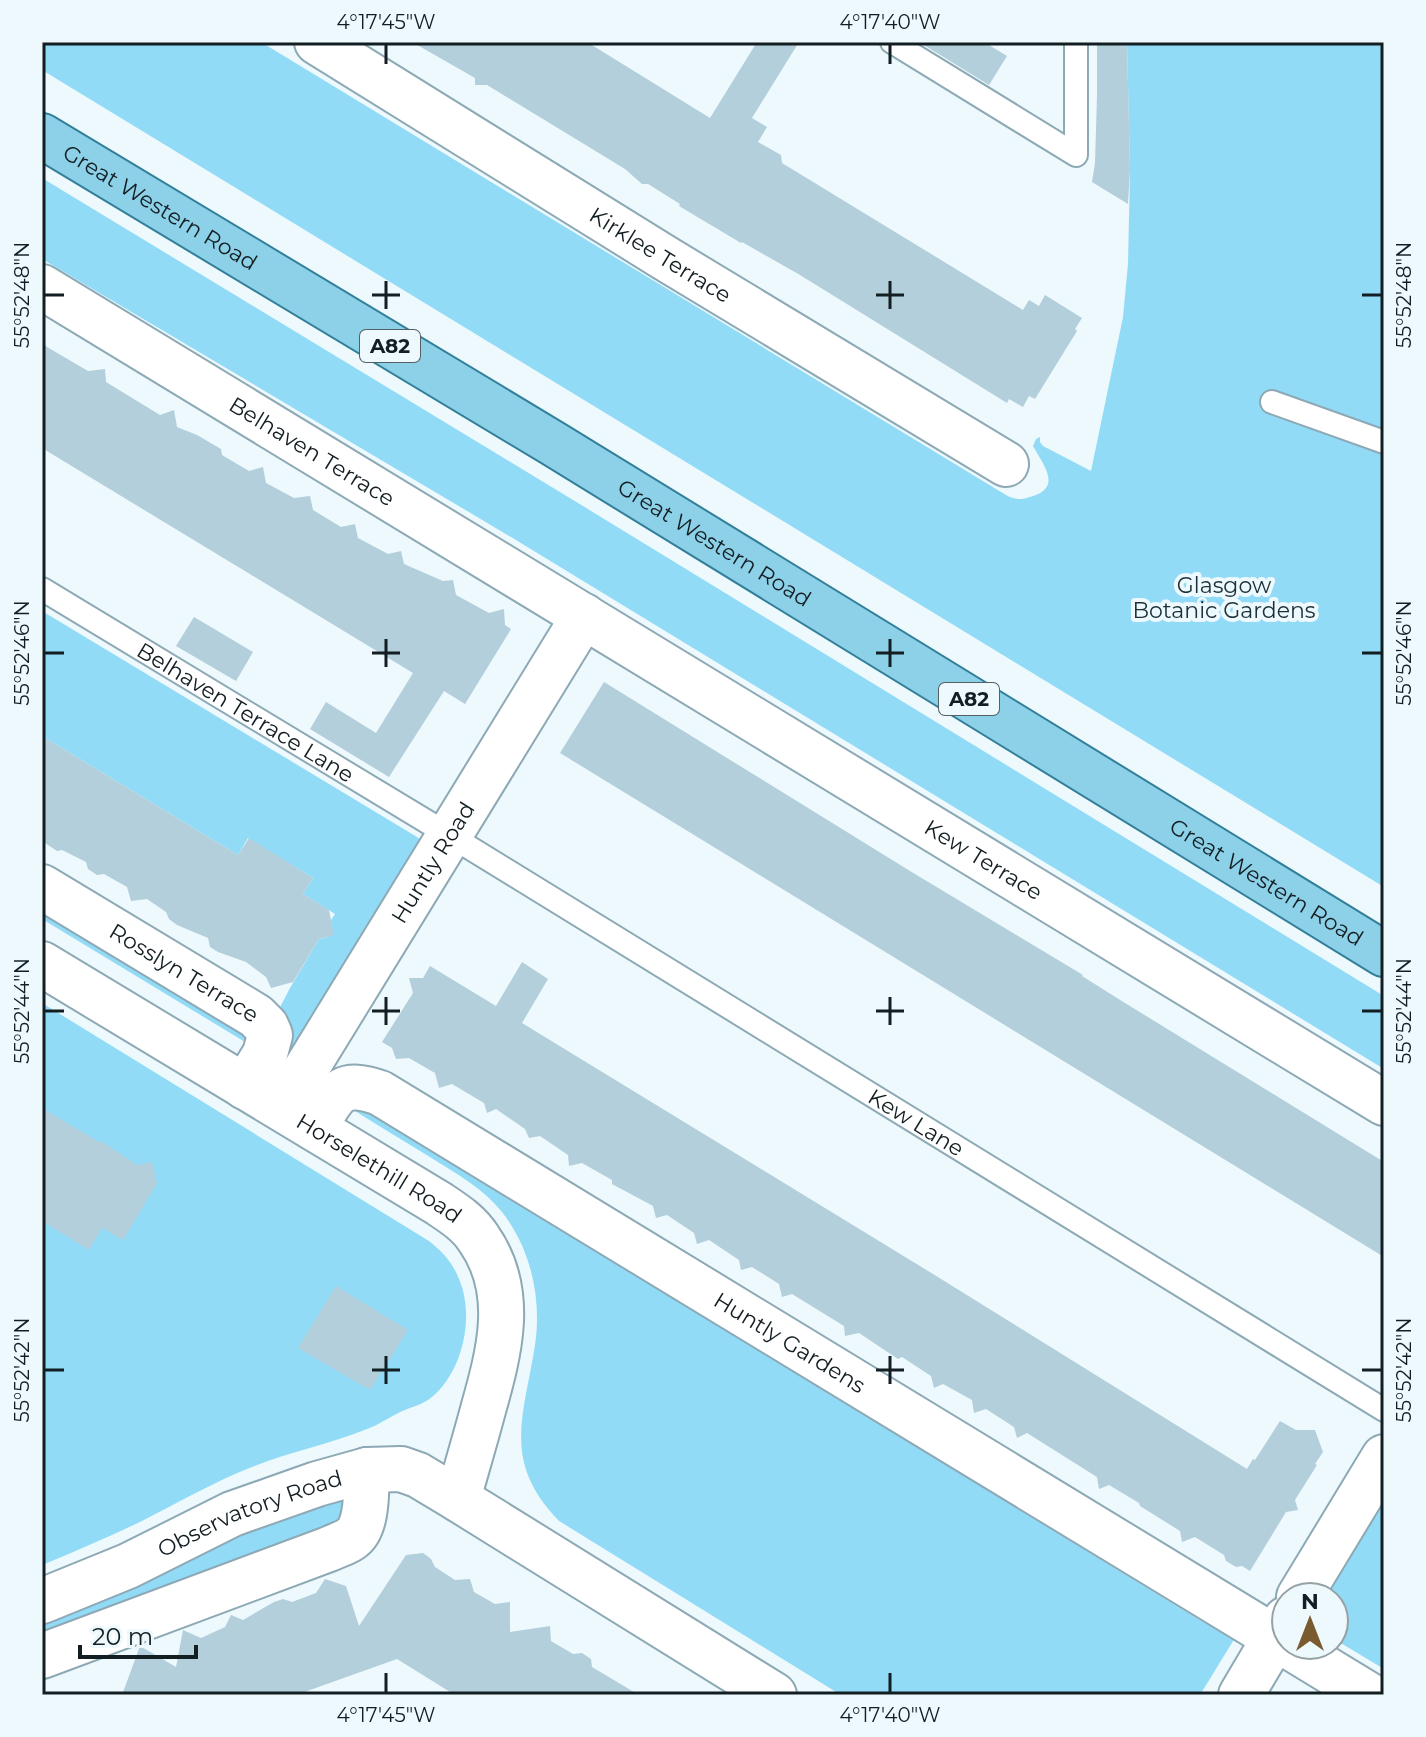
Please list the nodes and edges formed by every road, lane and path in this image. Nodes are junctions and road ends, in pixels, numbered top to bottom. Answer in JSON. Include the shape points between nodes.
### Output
{"nodes":[{"id":1,"x":317,"y":42,"type":"edge"},
{"id":2,"x":892,"y":42,"type":"edge"},
{"id":3,"x":1076,"y":42,"type":"edge"},
{"id":4,"x":42,"y":136,"type":"edge"},
{"id":5,"x":42,"y":287,"type":"edge"},
{"id":6,"x":1272,"y":402,"type":"dead end"},
{"id":7,"x":1384,"y":442,"type":"edge"},
{"id":8,"x":1006,"y":464,"type":"dead end"},
{"id":9,"x":42,"y":589,"type":"edge"},
{"id":10,"x":584,"y":616,"type":"junction"},
{"id":11,"x":449,"y":835,"type":"junction"},
{"id":12,"x":42,"y":887,"type":"edge"},
{"id":13,"x":1384,"y":954,"type":"edge"},
{"id":14,"x":42,"y":964,"type":"edge"},
{"id":15,"x":1384,"y":1103,"type":"edge"},
{"id":16,"x":280,"y":1107,"type":"junction"},
{"id":17,"x":1384,"y":1410,"type":"edge"},
{"id":18,"x":1384,"y":1457,"type":"edge"},
{"id":19,"x":367,"y":1470,"type":"junction"},
{"id":20,"x":458,"y":1499,"type":"junction"},
{"id":21,"x":1309,"y":1581,"type":"edge"},
{"id":22,"x":42,"y":1601,"type":"edge"},
{"id":23,"x":1270,"y":1623,"type":"edge"},
{"id":24,"x":1270,"y":1646,"type":"edge"},
{"id":25,"x":42,"y":1656,"type":"edge"},
{"id":26,"x":1320,"y":1661,"type":"edge"},
{"id":27,"x":1359,"y":1692,"type":"edge"},
{"id":28,"x":774,"y":1695,"type":"edge"},
{"id":29,"x":1241,"y":1695,"type":"edge"}],
"edges":[{"from":1,"to":8,"type":"street","name":"Kirklee Terrace"},
{"from":2,"to":3,"type":"lane","via":[[1076,155]]},
{"from":4,"to":13,"type":"main road","name":"Great Western Road","number":"A82"},
{"from":5,"to":10,"type":"street","name":"Belhaven Terrace"},
{"from":6,"to":7,"type":"lane"},
{"from":9,"to":11,"type":"lane","name":"Belhaven Terrace Lane"},
{"from":10,"to":11,"type":"street","name":"Huntly Road"},
{"from":10,"to":15,"type":"street","name":"Kew Terrace"},
{"from":11,"to":16,"type":"street","name":"Huntly Road"},
{"from":11,"to":17,"type":"lane","name":"Kew Lane"},
{"from":12,"to":16,"type":"street","name":"Rosslyn Terrace","via":[[256,1016],[270,1035]]},
{"from":14,"to":16,"type":"street","name":"Horselethill Road"},
{"from":16,"to":20,"type":"street","name":"Horselethill Road","via":[[463,1220],[479,1237],[494,1268],[501,1294],[498,1350]]},
{"from":16,"to":23,"type":"street","name":"Huntly Gardens","via":[[333,1099],[348,1087],[380,1093]]},
{"from":18,"to":21,"type":"street"},
{"from":19,"to":20,"type":"street","name":"Observatory Road","via":[[401,1469]]},
{"from":19,"to":22,"type":"street","name":"Observatory Road","via":[[232,1514]]},
{"from":19,"to":25,"type":"street","via":[[363,1519],[352,1539]]},
{"from":20,"to":28,"type":"street"},
{"from":24,"to":29,"type":"street"},
{"from":26,"to":27,"type":"street"}]}
